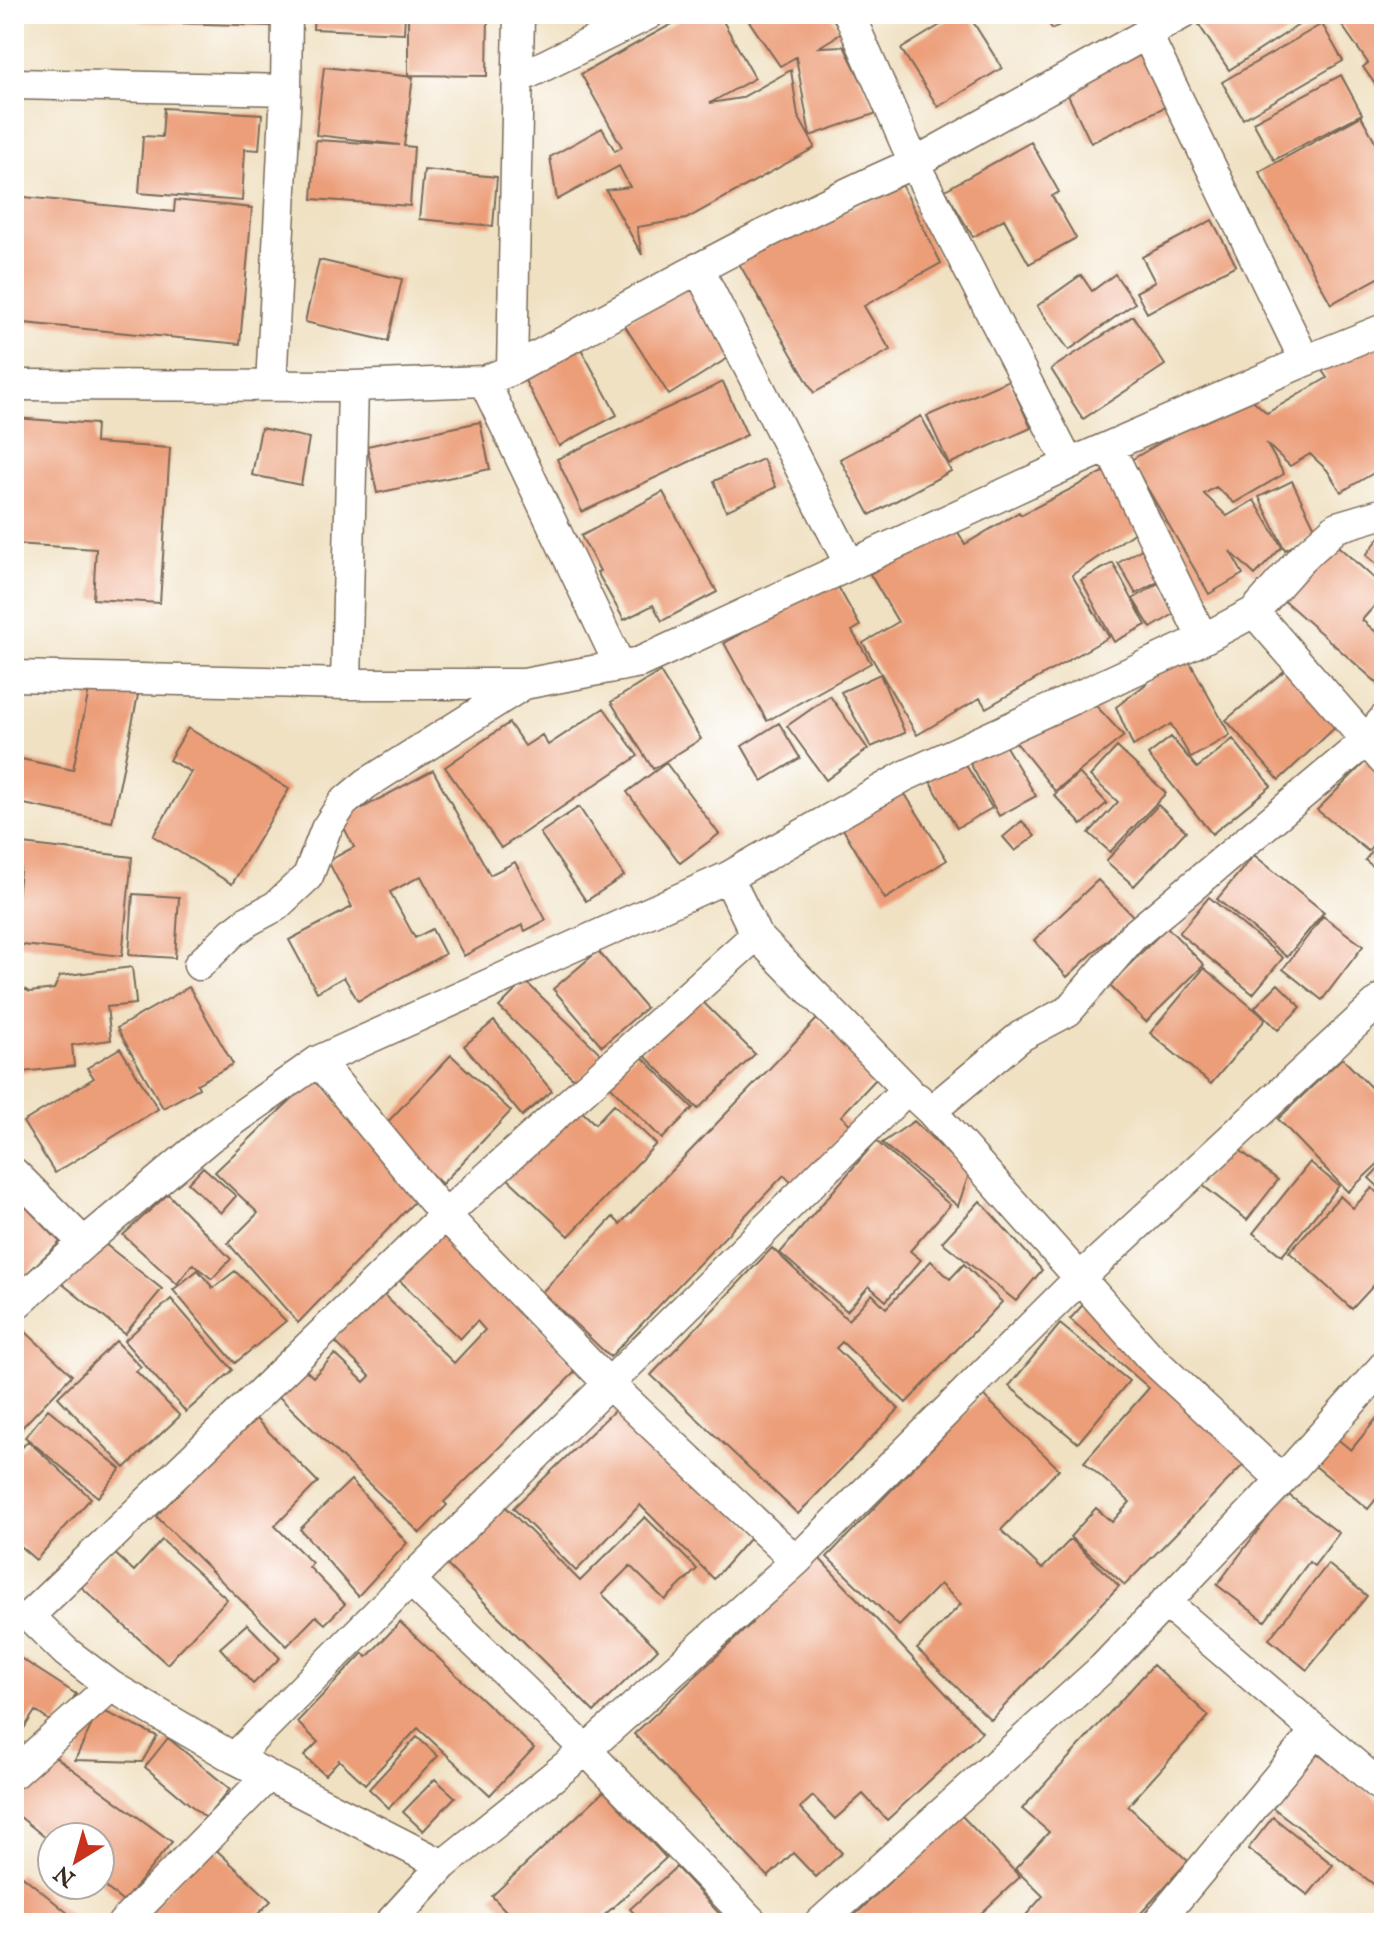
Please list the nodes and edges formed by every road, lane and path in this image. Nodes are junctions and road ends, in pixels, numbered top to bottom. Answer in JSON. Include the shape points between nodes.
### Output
{"nodes":[{"id":1,"x":287,"y":14,"type":"edge"},
{"id":2,"x":519,"y":14,"type":"edge"},
{"id":3,"x":649,"y":14,"type":"edge"},
{"id":4,"x":849,"y":14,"type":"edge"},
{"id":5,"x":1182,"y":14,"type":"edge"},
{"id":6,"x":1146,"y":33,"type":"junction"},
{"id":7,"x":517,"y":79,"type":"junction"},
{"id":8,"x":14,"y":84,"type":"edge"},
{"id":9,"x":286,"y":90,"type":"junction"},
{"id":10,"x":914,"y":163,"type":"junction"},
{"id":11,"x":698,"y":268,"type":"junction"},
{"id":12,"x":1384,"y":329,"type":"edge"},
{"id":13,"x":1305,"y":361,"type":"junction"},
{"id":14,"x":512,"y":370,"type":"junction"},
{"id":15,"x":484,"y":381,"type":"junction"},
{"id":16,"x":14,"y":385,"type":"edge"},
{"id":17,"x":271,"y":386,"type":"junction"},
{"id":18,"x":353,"y":386,"type":"junction"},
{"id":19,"x":1109,"y":447,"type":"junction"},
{"id":20,"x":1069,"y":464,"type":"junction"},
{"id":21,"x":1384,"y":513,"type":"edge"},
{"id":22,"x":850,"y":565,"type":"junction"},
{"id":23,"x":1254,"y":612,"type":"junction"},
{"id":24,"x":1203,"y":639,"type":"junction"},
{"id":25,"x":620,"y":666,"type":"junction"},
{"id":26,"x":14,"y":676,"type":"edge"},
{"id":27,"x":346,"y":684,"type":"junction"},
{"id":28,"x":524,"y":684,"type":"junction"},
{"id":29,"x":1378,"y":740,"type":"edge"},
{"id":30,"x":728,"y":877,"type":"junction"},
{"id":31,"x":756,"y":935,"type":"junction"},
{"id":32,"x":199,"y":965,"type":"dead end"},
{"id":33,"x":1384,"y":997,"type":"edge"},
{"id":34,"x":318,"y":1061,"type":"junction"},
{"id":35,"x":907,"y":1089,"type":"junction"},
{"id":36,"x":931,"y":1111,"type":"junction"},
{"id":37,"x":14,"y":1173,"type":"edge"},
{"id":38,"x":445,"y":1215,"type":"junction"},
{"id":39,"x":84,"y":1243,"type":"junction"},
{"id":40,"x":1079,"y":1279,"type":"junction"},
{"id":41,"x":14,"y":1306,"type":"edge"},
{"id":42,"x":1384,"y":1366,"type":"edge"},
{"id":43,"x":609,"y":1384,"type":"junction"},
{"id":44,"x":1282,"y":1480,"type":"junction"},
{"id":45,"x":796,"y":1561,"type":"junction"},
{"id":46,"x":410,"y":1580,"type":"junction"},
{"id":47,"x":1165,"y":1602,"type":"junction"},
{"id":48,"x":22,"y":1609,"type":"edge"},
{"id":49,"x":111,"y":1686,"type":"junction"},
{"id":50,"x":1316,"y":1731,"type":"junction"},
{"id":51,"x":586,"y":1750,"type":"junction"},
{"id":52,"x":234,"y":1758,"type":"junction"},
{"id":53,"x":14,"y":1773,"type":"edge"},
{"id":54,"x":268,"y":1776,"type":"junction"},
{"id":55,"x":1384,"y":1789,"type":"edge"},
{"id":56,"x":443,"y":1865,"type":"junction"},
{"id":57,"x":123,"y":1923,"type":"edge"},
{"id":58,"x":390,"y":1923,"type":"edge"},
{"id":59,"x":753,"y":1923,"type":"edge"},
{"id":60,"x":820,"y":1923,"type":"edge"},
{"id":61,"x":1157,"y":1923,"type":"edge"}],
"edges":[{"from":1,"to":9,"type":"street"},
{"from":2,"to":7,"type":"street"},
{"from":3,"to":7,"type":"street"},
{"from":4,"to":10,"type":"street"},
{"from":5,"to":6,"type":"street"},
{"from":6,"to":10,"type":"street"},
{"from":6,"to":13,"type":"street"},
{"from":7,"to":14,"type":"street"},
{"from":8,"to":9,"type":"street"},
{"from":9,"to":17,"type":"street"},
{"from":10,"to":11,"type":"street"},
{"from":10,"to":20,"type":"street"},
{"from":11,"to":14,"type":"street"},
{"from":11,"to":22,"type":"street"},
{"from":12,"to":13,"type":"street"},
{"from":13,"to":19,"type":"street"},
{"from":14,"to":15,"type":"street"},
{"from":15,"to":18,"type":"street"},
{"from":15,"to":25,"type":"street"},
{"from":16,"to":17,"type":"street"},
{"from":17,"to":18,"type":"street"},
{"from":18,"to":27,"type":"street"},
{"from":19,"to":20,"type":"street"},
{"from":19,"to":24,"type":"street"},
{"from":20,"to":22,"type":"street"},
{"from":21,"to":23,"type":"street","via":[[1337,527]]},
{"from":22,"to":25,"type":"street","via":[[640,662]]},
{"from":23,"to":24,"type":"street"},
{"from":23,"to":29,"type":"street"},
{"from":24,"to":30,"type":"street","via":[[905,776]]},
{"from":25,"to":28,"type":"street"},
{"from":26,"to":27,"type":"street"},
{"from":27,"to":28,"type":"street"},
{"from":28,"to":32,"type":"street","via":[[343,803],[326,829],[308,876]]},
{"from":29,"to":36,"type":"street","via":[[1132,937],[1068,1011],[1021,1036]]},
{"from":30,"to":31,"type":"street"},
{"from":30,"to":34,"type":"street"},
{"from":31,"to":35,"type":"street"},
{"from":31,"to":38,"type":"street"},
{"from":33,"to":40,"type":"street"},
{"from":34,"to":38,"type":"street"},
{"from":34,"to":39,"type":"street","via":[[209,1138]]},
{"from":35,"to":36,"type":"street"},
{"from":35,"to":43,"type":"street"},
{"from":36,"to":40,"type":"street"},
{"from":37,"to":39,"type":"street"},
{"from":38,"to":43,"type":"street"},
{"from":38,"to":48,"type":"street"},
{"from":39,"to":41,"type":"street"},
{"from":40,"to":44,"type":"street","via":[[1150,1357]]},
{"from":40,"to":45,"type":"street"},
{"from":42,"to":44,"type":"street"},
{"from":43,"to":45,"type":"street"},
{"from":43,"to":46,"type":"street"},
{"from":44,"to":47,"type":"street"},
{"from":45,"to":51,"type":"street"},
{"from":46,"to":51,"type":"street"},
{"from":46,"to":52,"type":"street"},
{"from":47,"to":50,"type":"street"},
{"from":47,"to":60,"type":"street","via":[[1103,1668]]},
{"from":48,"to":49,"type":"street"},
{"from":49,"to":52,"type":"street"},
{"from":49,"to":53,"type":"street"},
{"from":50,"to":55,"type":"street"},
{"from":50,"to":61,"type":"street"},
{"from":51,"to":56,"type":"street"},
{"from":51,"to":59,"type":"street"},
{"from":52,"to":54,"type":"street"},
{"from":54,"to":56,"type":"street"},
{"from":54,"to":57,"type":"street"},
{"from":56,"to":58,"type":"street"}]}
